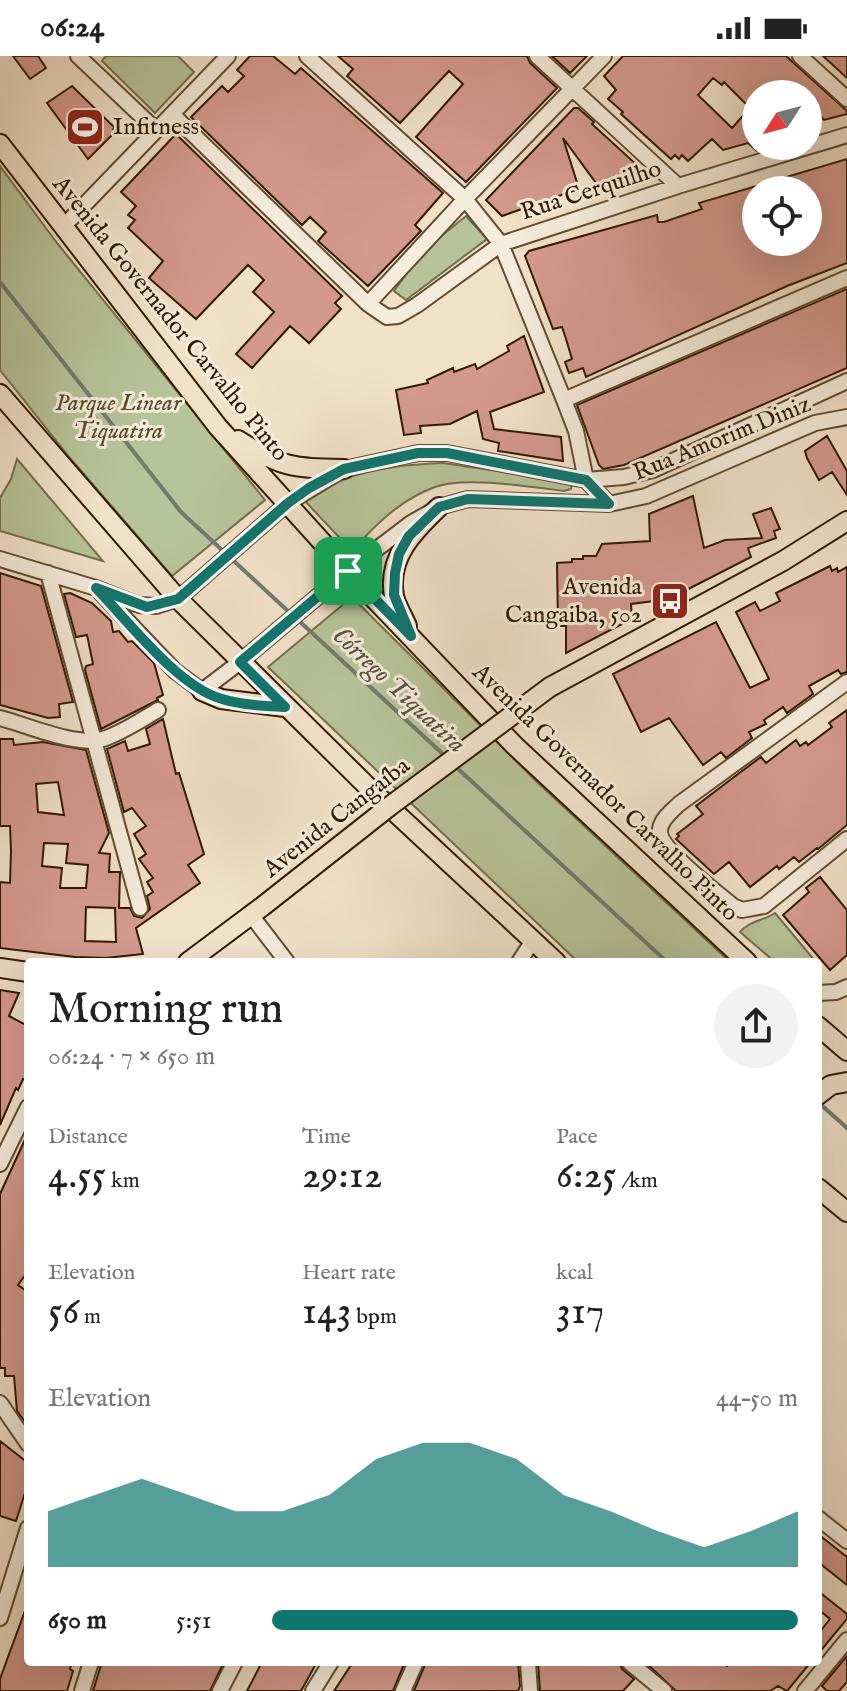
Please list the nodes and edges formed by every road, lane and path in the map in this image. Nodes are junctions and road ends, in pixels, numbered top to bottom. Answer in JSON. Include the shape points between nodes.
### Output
{"nodes":[{"id":1,"x":78,"y":56,"type":"edge"},
{"id":2,"x":228,"y":56,"type":"edge"},
{"id":3,"x":307,"y":56,"type":"edge"},
{"id":4,"x":537,"y":56,"type":"edge"},
{"id":5,"x":604,"y":56,"type":"edge"},
{"id":6,"x":800,"y":56,"type":"edge"},
{"id":7,"x":574,"y":88,"type":"junction"},
{"id":8,"x":847,"y":99,"type":"edge"},
{"id":9,"x":172,"y":114,"type":"junction"},
{"id":10,"x":156,"y":130,"type":"junction"},
{"id":11,"x":847,"y":135,"type":"edge"},
{"id":12,"x":0,"y":144,"type":"edge"},
{"id":13,"x":678,"y":186,"type":"junction"},
{"id":14,"x":465,"y":199,"type":"junction"},
{"id":15,"x":63,"y":227,"type":"junction"},
{"id":16,"x":501,"y":244,"type":"junction"},
{"id":17,"x":847,"y":278,"type":"edge"},
{"id":18,"x":368,"y":304,"type":"junction"},
{"id":19,"x":847,"y":381,"type":"edge"},
{"id":20,"x":0,"y":394,"type":"edge"},
{"id":21,"x":564,"y":400,"type":"junction"},
{"id":22,"x":847,"y":417,"type":"edge"},
{"id":23,"x":218,"y":427,"type":"junction"},
{"id":24,"x":344,"y":469,"type":"junction"},
{"id":25,"x":586,"y":480,"type":"junction"},
{"id":26,"x":609,"y":504,"type":"junction"},
{"id":27,"x":283,"y":507,"type":"junction"},
{"id":28,"x":439,"y":507,"type":"junction"},
{"id":29,"x":847,"y":521,"type":"edge"},
{"id":30,"x":0,"y":559,"type":"edge"},
{"id":31,"x":48,"y":573,"type":"junction"},
{"id":32,"x":341,"y":577,"type":"junction"},
{"id":33,"x":96,"y":588,"type":"junction"},
{"id":34,"x":184,"y":593,"type":"junction"},
{"id":35,"x":411,"y":636,"type":"junction"},
{"id":36,"x":240,"y":662,"type":"junction"},
{"id":37,"x":847,"y":682,"type":"edge"},
{"id":38,"x":202,"y":691,"type":"junction"},
{"id":39,"x":285,"y":707,"type":"junction"},
{"id":40,"x":158,"y":710,"type":"dead end"},
{"id":41,"x":0,"y":718,"type":"edge"},
{"id":42,"x":92,"y":741,"type":"junction"},
{"id":43,"x":847,"y":839,"type":"edge"},
{"id":44,"x":140,"y":908,"type":"dead end"},
{"id":45,"x":257,"y":910,"type":"junction"},
{"id":46,"x":532,"y":942,"type":"junction"},
{"id":47,"x":193,"y":958,"type":"edge"},
{"id":48,"x":285,"y":958,"type":"edge"},
{"id":49,"x":522,"y":958,"type":"edge"},
{"id":50,"x":551,"y":958,"type":"edge"},
{"id":51,"x":743,"y":958,"type":"edge"},
{"id":52,"x":0,"y":968,"type":"edge"},
{"id":53,"x":24,"y":971,"type":"edge"},
{"id":54,"x":847,"y":987,"type":"edge"},
{"id":55,"x":822,"y":993,"type":"edge"},
{"id":56,"x":822,"y":1029,"type":"edge"},
{"id":57,"x":847,"y":1051,"type":"edge"},
{"id":58,"x":24,"y":1115,"type":"edge"},
{"id":59,"x":0,"y":1164,"type":"edge"},
{"id":60,"x":822,"y":1191,"type":"edge"},
{"id":61,"x":847,"y":1212,"type":"edge"},
{"id":62,"x":0,"y":1403,"type":"edge"},
{"id":63,"x":24,"y":1438,"type":"edge"},
{"id":64,"x":822,"y":1521,"type":"edge"},
{"id":65,"x":24,"y":1541,"type":"edge"},
{"id":66,"x":847,"y":1541,"type":"edge"},
{"id":67,"x":0,"y":1618,"type":"edge"},
{"id":68,"x":847,"y":1640,"type":"edge"},
{"id":69,"x":90,"y":1666,"type":"edge"},
{"id":70,"x":233,"y":1666,"type":"edge"},
{"id":71,"x":329,"y":1666,"type":"edge"},
{"id":72,"x":414,"y":1666,"type":"edge"},
{"id":73,"x":528,"y":1666,"type":"edge"},
{"id":74,"x":634,"y":1666,"type":"edge"},
{"id":75,"x":82,"y":1691,"type":"edge"},
{"id":76,"x":220,"y":1691,"type":"edge"},
{"id":77,"x":313,"y":1691,"type":"edge"},
{"id":78,"x":403,"y":1691,"type":"edge"},
{"id":79,"x":530,"y":1691,"type":"edge"},
{"id":80,"x":664,"y":1691,"type":"edge"},
{"id":81,"x":805,"y":1691,"type":"edge"}],
"edges":[{"from":1,"to":10,"type":"street"},
{"from":2,"to":9,"type":"street"},
{"from":3,"to":14,"type":"street"},
{"from":4,"to":7,"type":"street"},
{"from":5,"to":7,"type":"street"},
{"from":6,"to":8,"type":"street"},
{"from":7,"to":13,"type":"street"},
{"from":7,"to":14,"type":"street"},
{"from":9,"to":10,"type":"street"},
{"from":9,"to":18,"type":"street"},
{"from":10,"to":15,"type":"street"},
{"from":11,"to":13,"type":"street","name":"Rua Cerquilho"},
{"from":12,"to":15,"type":"main road","name":"Avenida Governador Carvalho Pinto"},
{"from":13,"to":16,"type":"street","name":"Rua Cerquilho"},
{"from":14,"to":16,"type":"street"},
{"from":14,"to":18,"type":"street"},
{"from":15,"to":23,"type":"main road","name":"Avenida Governador Carvalho Pinto"},
{"from":16,"to":18,"type":"street","name":"Rua Cerquilho","via":[[398,316],[387,317]]},
{"from":16,"to":21,"type":"street"},
{"from":17,"to":21,"type":"street"},
{"from":19,"to":25,"type":"street","name":"Rua Amorim Diniz","via":[[653,470]]},
{"from":20,"to":34,"type":"main road"},
{"from":21,"to":25,"type":"street"},
{"from":22,"to":26,"type":"street","name":"Rua Amorim Diniz","via":[[815,423],[646,496]]},
{"from":23,"to":24,"type":"main road","via":[[279,463]]},
{"from":23,"to":27,"type":"main road","name":"Avenida Governador Carvalho Pinto"},
{"from":24,"to":25,"type":"street","name":"Rua Amorim Diniz","via":[[418,453],[447,453]]},
{"from":24,"to":27,"type":"street","name":"Rua Amorim Diniz"},
{"from":25,"to":26,"type":"street"},
{"from":26,"to":28,"type":"street","name":"Rua Amorim Diniz","via":[[468,499]]},
{"from":27,"to":32,"type":"main road","name":"Avenida Governador Carvalho Pinto"},
{"from":27,"to":34,"type":"street","name":"Rua Amorim Diniz"},
{"from":28,"to":32,"type":"street","name":"Rua Amorim Diniz"},
{"from":28,"to":35,"type":"main road","via":[[409,536],[399,554],[394,595]]},
{"from":29,"to":45,"type":"main road","name":"Avenida Cangaíba","bridge":true,"via":[[550,687]]},
{"from":30,"to":31,"type":"street"},
{"from":31,"to":33,"type":"street"},
{"from":31,"to":42,"type":"street"},
{"from":32,"to":35,"type":"main road","name":"Avenida Governador Carvalho Pinto"},
{"from":32,"to":36,"type":"street","name":"Rua Amorim Diniz"},
{"from":33,"to":34,"type":"street","via":[[147,607]]},
{"from":33,"to":38,"type":"street","via":[[175,671]]},
{"from":34,"to":36,"type":"main road"},
{"from":35,"to":51,"type":"main road","name":"Avenida Governador Carvalho Pinto","via":[[515,746]]},
{"from":36,"to":38,"type":"street","name":"Rua Amorim Diniz"},
{"from":36,"to":39,"type":"main road"},
{"from":37,"to":43,"type":"street","via":[[679,804],[660,827],[671,852],[742,910],[764,906]]},
{"from":38,"to":39,"type":"main road","via":[[221,699]]},
{"from":39,"to":46,"type":"main road"},
{"from":40,"to":42,"type":"street"},
{"from":41,"to":42,"type":"street"},
{"from":42,"to":44,"type":"street"},
{"from":45,"to":47,"type":"main road","name":"Avenida Cangaíba"},
{"from":45,"to":48,"type":"street"},
{"from":46,"to":49,"type":"street"},
{"from":46,"to":50,"type":"main road"},
{"from":52,"to":53,"type":"main road"},
{"from":54,"to":55,"type":"street"},
{"from":56,"to":57,"type":"main road"},
{"from":58,"to":59,"type":"street"},
{"from":60,"to":61,"type":"main road"},
{"from":62,"to":63,"type":"street"},
{"from":64,"to":66,"type":"street"},
{"from":65,"to":67,"type":"street"},
{"from":68,"to":81,"type":"street"},
{"from":69,"to":75,"type":"street"},
{"from":70,"to":76,"type":"street"},
{"from":71,"to":77,"type":"street"},
{"from":72,"to":78,"type":"street"},
{"from":73,"to":79,"type":"street"},
{"from":74,"to":80,"type":"street"}]}
